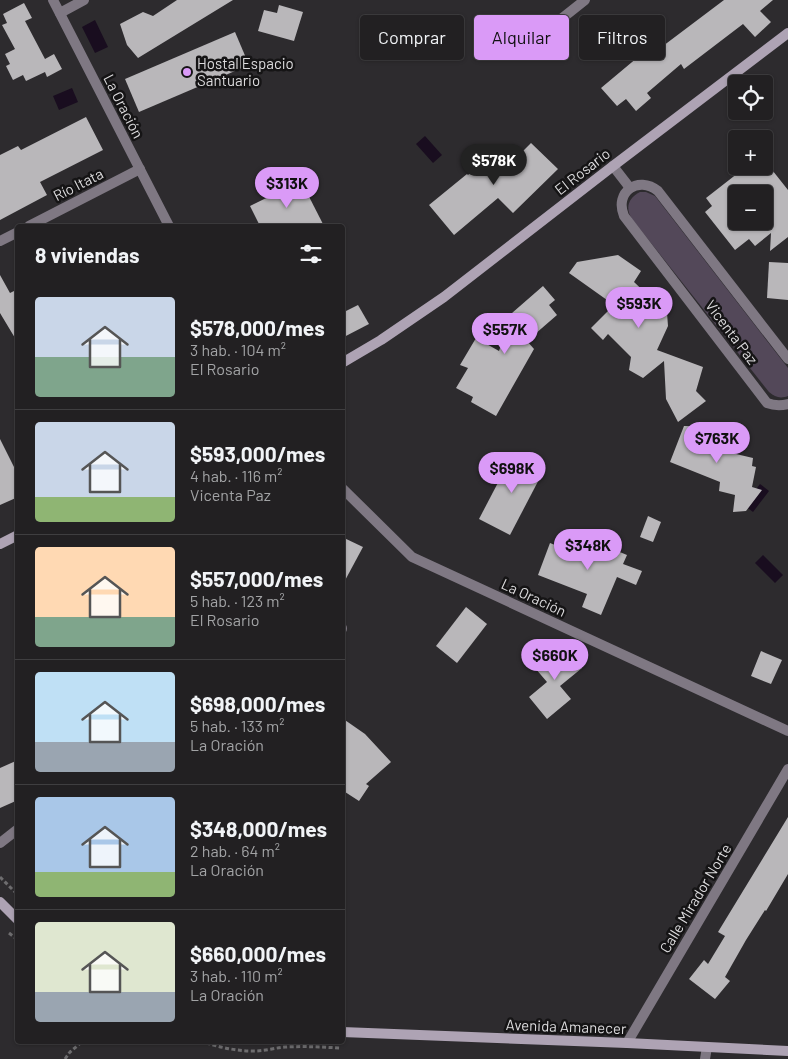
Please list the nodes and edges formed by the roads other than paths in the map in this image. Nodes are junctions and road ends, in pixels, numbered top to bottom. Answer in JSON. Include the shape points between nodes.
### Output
{"nodes":[{"id":1,"x":53,"y":0,"type":"edge"},
{"id":2,"x":84,"y":0,"type":"edge"},
{"id":3,"x":585,"y":0,"type":"edge"},
{"id":4,"x":60,"y":13,"type":"junction"},
{"id":5,"x":566,"y":15,"type":"edge"},
{"id":6,"x":788,"y":33,"type":"edge"},
{"id":7,"x":613,"y":166,"type":"junction"},
{"id":8,"x":140,"y":169,"type":"junction"},
{"id":9,"x":630,"y":188,"type":"junction"},
{"id":10,"x":34,"y":224,"type":"edge"},
{"id":11,"x":168,"y":224,"type":"edge"},
{"id":12,"x":15,"y":234,"type":"edge"},
{"id":13,"x":0,"y":242,"type":"edge"},
{"id":14,"x":788,"y":359,"type":"edge"},
{"id":15,"x":345,"y":361,"type":"edge"},
{"id":16,"x":788,"y":404,"type":"edge"},
{"id":17,"x":345,"y":491,"type":"edge"},
{"id":18,"x":15,"y":536,"type":"edge"},
{"id":19,"x":0,"y":544,"type":"edge"},
{"id":20,"x":788,"y":731,"type":"edge"},
{"id":21,"x":788,"y":769,"type":"edge"},
{"id":22,"x":15,"y":832,"type":"edge"},
{"id":23,"x":0,"y":844,"type":"edge"},
{"id":24,"x":0,"y":902,"type":"edge"},
{"id":25,"x":15,"y":917,"type":"edge"},
{"id":26,"x":345,"y":1032,"type":"edge"},
{"id":27,"x":626,"y":1043,"type":"junction"},
{"id":28,"x":707,"y":1047,"type":"junction"},
{"id":29,"x":788,"y":1052,"type":"edge"},
{"id":30,"x":705,"y":1059,"type":"edge"}],
"edges":[{"from":1,"to":4,"type":"street","name":"La Oración"},
{"from":2,"to":4,"type":"street"},
{"from":3,"to":5,"type":"street"},
{"from":4,"to":8,"type":"street","name":"La Oración"},
{"from":6,"to":7,"type":"street","name":"El Rosario"},
{"from":7,"to":9,"type":"street"},
{"from":7,"to":15,"type":"street","name":"El Rosario","via":[[444,297]]},
{"from":8,"to":10,"type":"street","name":"Río Itata"},
{"from":8,"to":11,"type":"street","name":"La Oración"},
{"from":9,"to":14,"type":"street","name":"Vicenta Paz","via":[[648,185],[658,191]]},
{"from":9,"to":16,"type":"street","name":"Vicenta Paz","via":[[622,198],[624,216],[767,403],[774,406]]},
{"from":12,"to":13,"type":"street"},
{"from":17,"to":20,"type":"street","name":"La Oración","via":[[412,558]]},
{"from":18,"to":19,"type":"street"},
{"from":21,"to":27,"type":"street","name":"Calle Mirador Norte"},
{"from":22,"to":23,"type":"street"},
{"from":24,"to":25,"type":"street"},
{"from":26,"to":27,"type":"street","name":"Avenida Amanecer"},
{"from":27,"to":28,"type":"street","name":"Avenida Amanecer"},
{"from":28,"to":29,"type":"street","name":"Avenida Amanecer"},
{"from":28,"to":30,"type":"street"}]}
